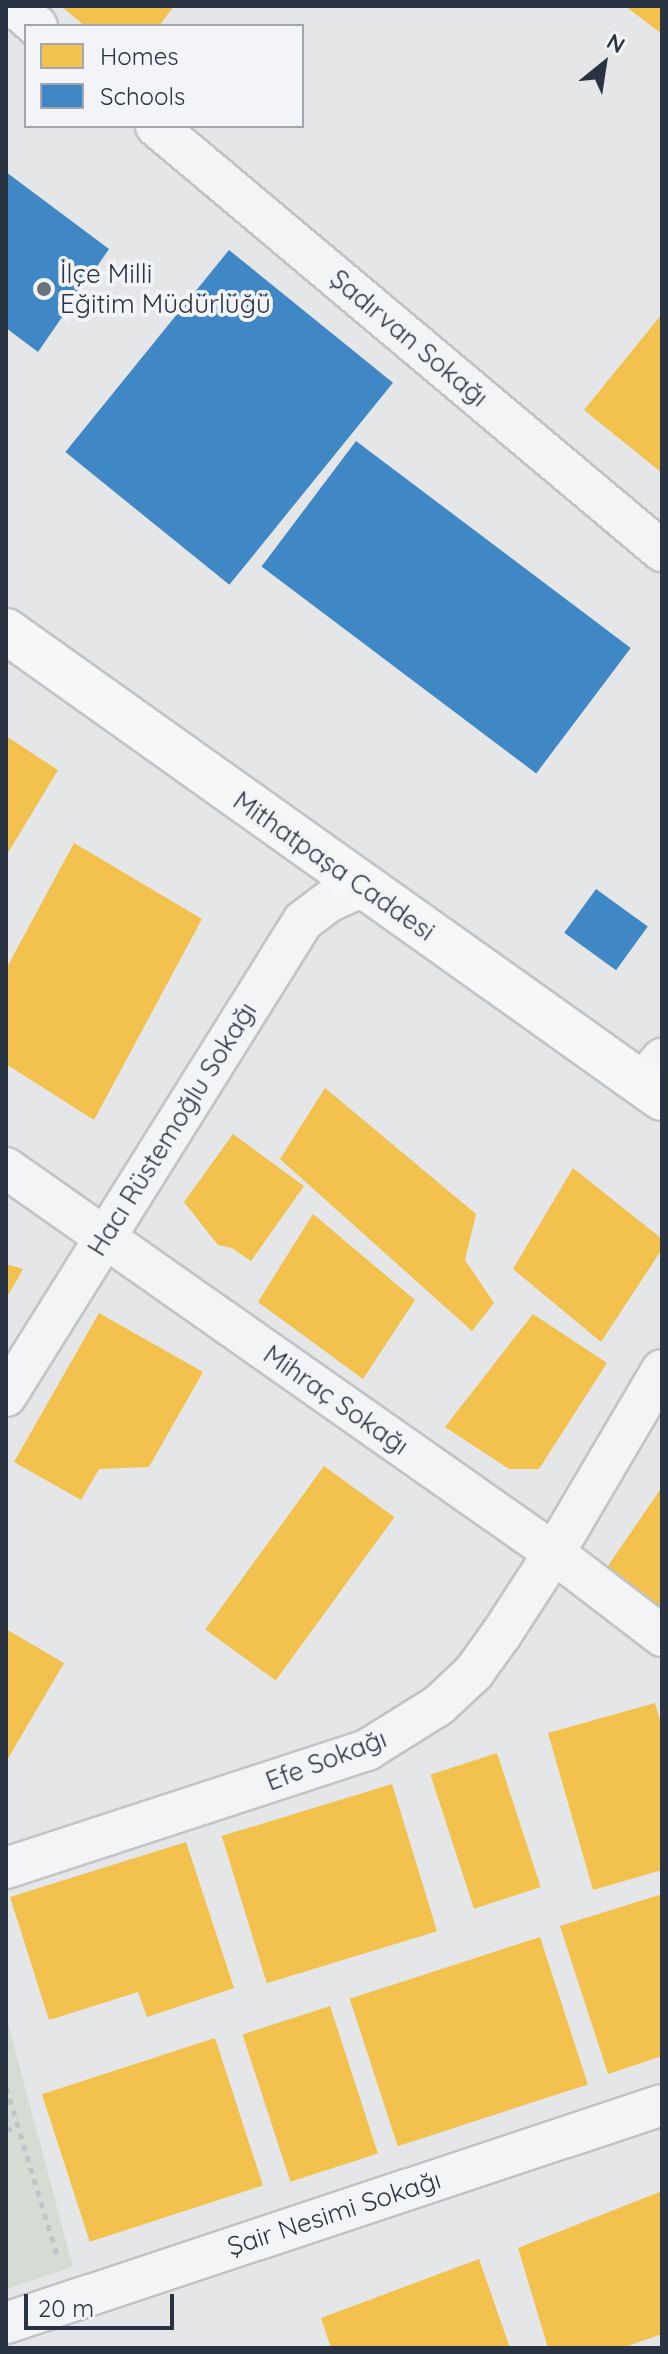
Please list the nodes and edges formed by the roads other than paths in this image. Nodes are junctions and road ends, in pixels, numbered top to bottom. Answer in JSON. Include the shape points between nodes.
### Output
{"nodes":[{"id":1,"x":14,"y":6,"type":"edge"},
{"id":2,"x":35,"y":24,"type":"edge"},
{"id":3,"x":158,"y":128,"type":"edge"},
{"id":4,"x":656,"y":533,"type":"edge"},
{"id":5,"x":6,"y":631,"type":"edge"},
{"id":6,"x":362,"y":887,"type":"junction"},
{"id":7,"x":655,"y":1081,"type":"edge"},
{"id":8,"x":6,"y":1168,"type":"edge"},
{"id":9,"x":104,"y":1238,"type":"junction"},
{"id":10,"x":662,"y":1370,"type":"edge"},
{"id":11,"x":6,"y":1396,"type":"edge"},
{"id":12,"x":554,"y":1553,"type":"junction"},
{"id":13,"x":662,"y":1636,"type":"edge"},
{"id":14,"x":6,"y":1868,"type":"edge"},
{"id":15,"x":662,"y":2105,"type":"edge"},
{"id":16,"x":6,"y":2323,"type":"edge"}],
"edges":[{"from":1,"to":2,"type":"street"},
{"from":3,"to":4,"type":"street","name":"Şadırvan Sokağı"},
{"from":5,"to":6,"type":"main road","name":"Mithatpaşa Caddesi"},
{"from":6,"to":7,"type":"main road","name":"Mithatpaşa Caddesi"},
{"from":6,"to":9,"type":"street","name":"Hacı Rüstemoğlu Sokağı","via":[[303,921]]},
{"from":8,"to":9,"type":"street","name":"Mihraç Sokağı"},
{"from":9,"to":11,"type":"street","name":"Hacı Rüstemoğlu Sokağı"},
{"from":9,"to":12,"type":"street","name":"Mihraç Sokağı"},
{"from":10,"to":12,"type":"street","name":"Efe Sokağı"},
{"from":12,"to":13,"type":"street","name":"Mihraç Sokağı"},
{"from":12,"to":14,"type":"street","name":"Efe Sokağı","via":[[474,1672],[404,1729],[367,1750]]},
{"from":15,"to":16,"type":"street","name":"Şair Nesimi Sokağı"}]}
